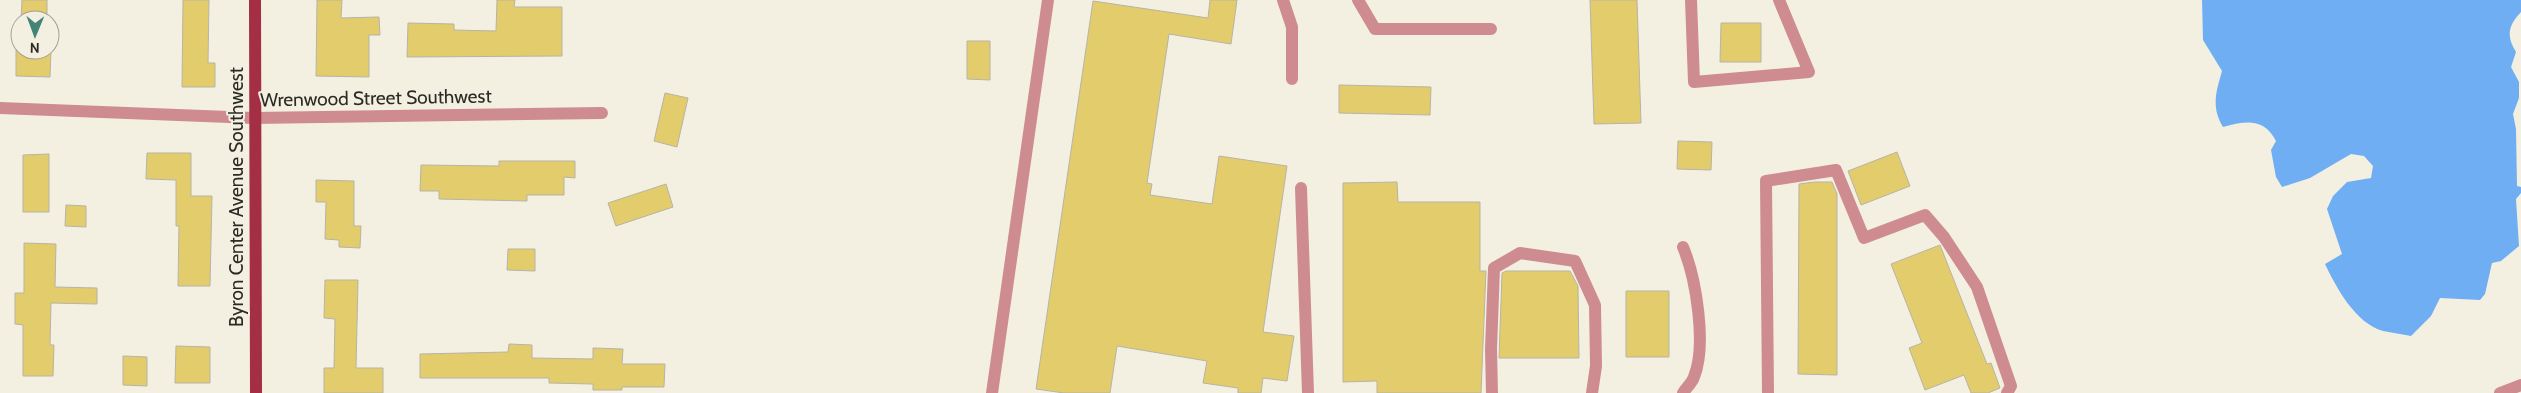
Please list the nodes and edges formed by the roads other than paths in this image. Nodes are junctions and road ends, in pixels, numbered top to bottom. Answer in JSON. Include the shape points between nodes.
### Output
{"nodes":[{"id":1,"x":255,"y":0,"type":"edge"},
{"id":2,"x":1048,"y":0,"type":"edge"},
{"id":3,"x":1283,"y":0,"type":"edge"},
{"id":4,"x":1358,"y":0,"type":"edge"},
{"id":5,"x":1691,"y":0,"type":"edge"},
{"id":6,"x":1779,"y":0,"type":"edge"},
{"id":7,"x":1491,"y":29,"type":"dead end"},
{"id":8,"x":1292,"y":79,"type":"dead end"},
{"id":9,"x":0,"y":108,"type":"edge"},
{"id":10,"x":602,"y":113,"type":"dead end"},
{"id":11,"x":254,"y":118,"type":"junction"},
{"id":12,"x":1301,"y":188,"type":"dead end"},
{"id":13,"x":1683,"y":247,"type":"dead end"},
{"id":14,"x":2521,"y":384,"type":"edge"},
{"id":15,"x":256,"y":393,"type":"edge"},
{"id":16,"x":992,"y":393,"type":"edge"},
{"id":17,"x":1308,"y":393,"type":"edge"},
{"id":18,"x":1492,"y":393,"type":"edge"},
{"id":19,"x":1592,"y":393,"type":"edge"},
{"id":20,"x":1683,"y":393,"type":"edge"},
{"id":21,"x":1768,"y":393,"type":"edge"},
{"id":22,"x":2007,"y":393,"type":"edge"},
{"id":23,"x":2500,"y":393,"type":"edge"}],
"edges":[{"from":1,"to":11,"type":"main road","name":"Byron Center Avenue Southwest"},
{"from":2,"to":16,"type":"street"},
{"from":3,"to":8,"type":"street","via":[[1292,27]]},
{"from":4,"to":7,"type":"street","via":[[1375,29]]},
{"from":5,"to":6,"type":"street","via":[[1694,82],[1808,72]]},
{"from":9,"to":11,"type":"street","name":"Wrenwood Street Southwest"},
{"from":10,"to":11,"type":"street","name":"Wrenwood Street Southwest"},
{"from":11,"to":15,"type":"main road","name":"Byron Center Avenue Southwest"},
{"from":12,"to":17,"type":"street"},
{"from":13,"to":20,"type":"street","via":[[1698,309],[1699,352],[1694,378]]},
{"from":14,"to":23,"type":"street"},
{"from":18,"to":19,"type":"street","via":[[1494,268],[1520,253],[1575,260],[1595,305],[1596,366]]},
{"from":21,"to":22,"type":"street","via":[[1766,181],[1836,170],[1864,238],[1925,215],[1944,237],[1977,286],[2011,386]]}]}
